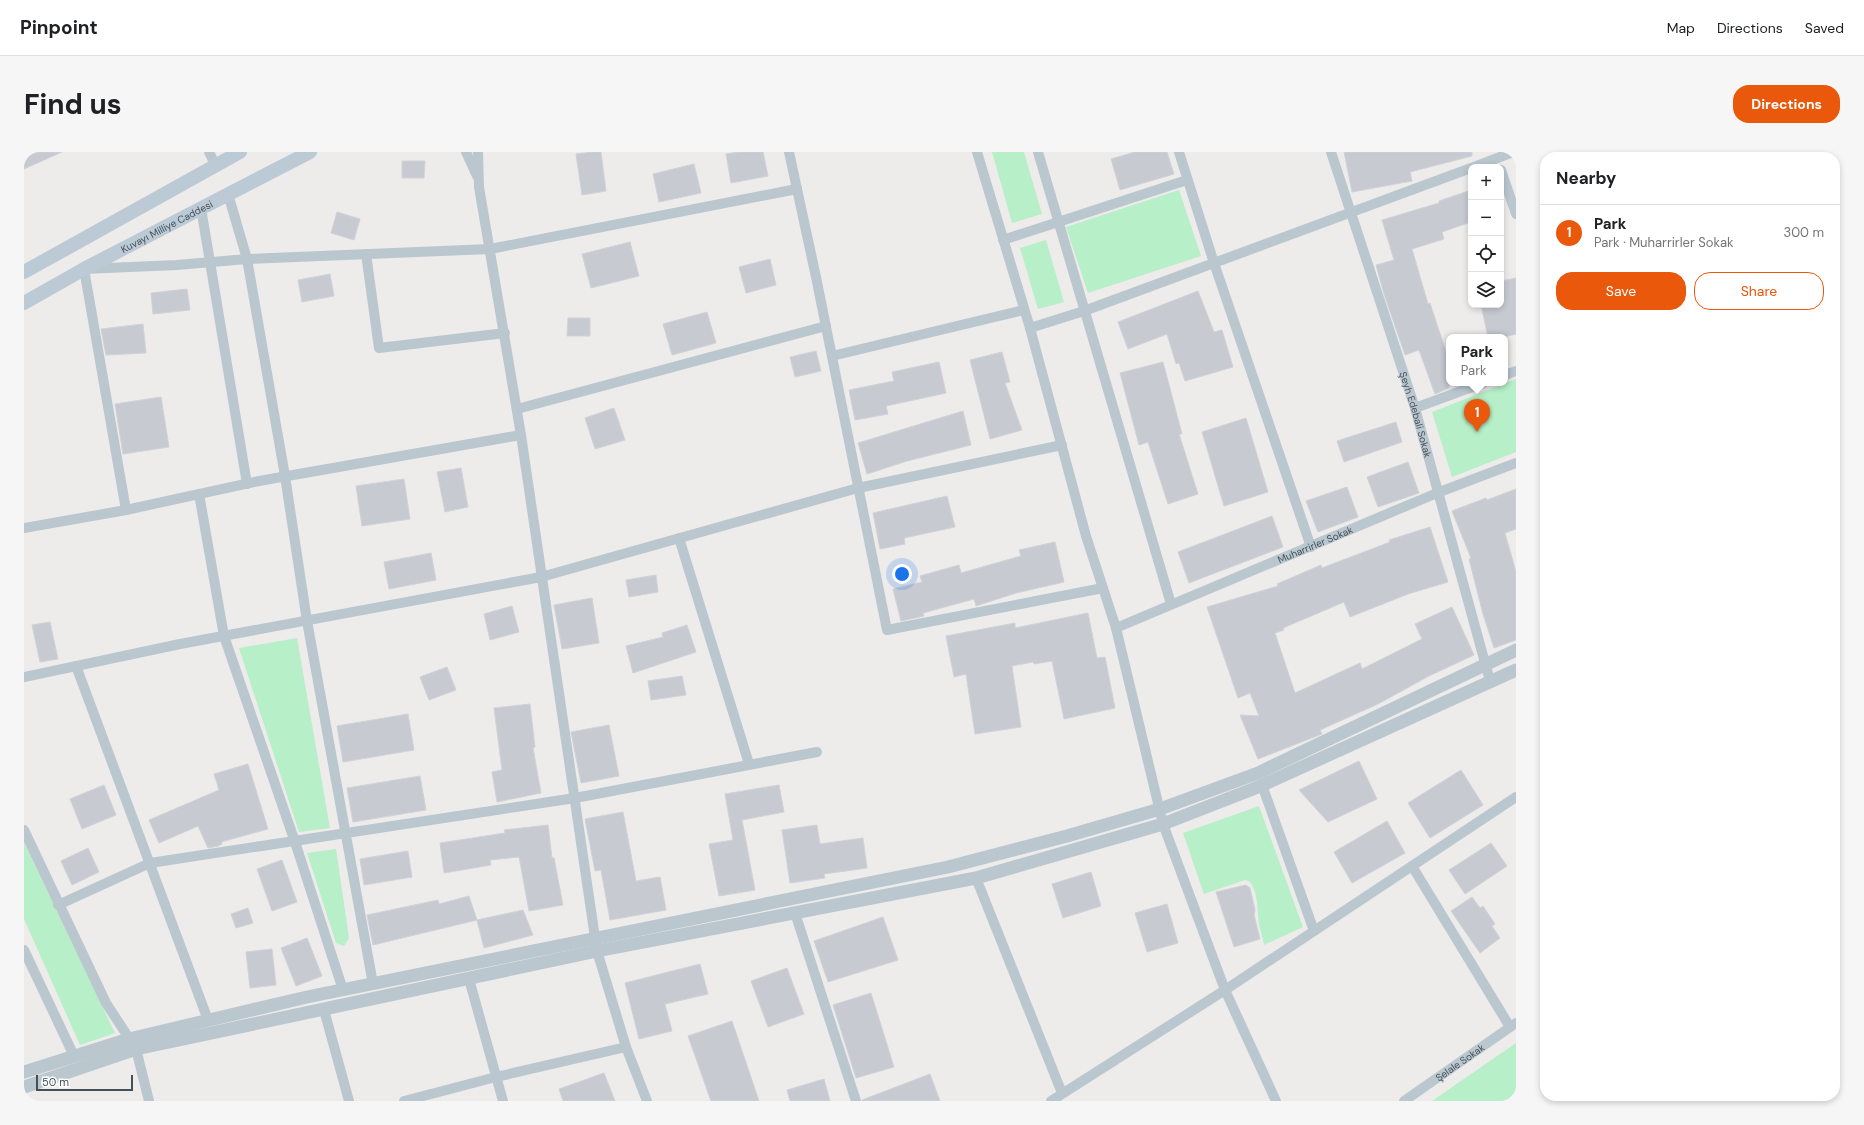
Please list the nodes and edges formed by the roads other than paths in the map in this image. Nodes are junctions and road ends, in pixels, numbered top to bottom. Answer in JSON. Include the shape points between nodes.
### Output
{"nodes":[{"id":1,"x":209,"y":152,"type":"edge"},
{"id":2,"x":240,"y":152,"type":"edge"},
{"id":3,"x":310,"y":152,"type":"edge"},
{"id":4,"x":466,"y":152,"type":"edge"},
{"id":5,"x":478,"y":152,"type":"edge"},
{"id":6,"x":789,"y":152,"type":"edge"},
{"id":7,"x":977,"y":152,"type":"edge"},
{"id":8,"x":1038,"y":152,"type":"edge"},
{"id":9,"x":1179,"y":152,"type":"edge"},
{"id":10,"x":1332,"y":152,"type":"edge"},
{"id":11,"x":1513,"y":152,"type":"edge"},
{"id":12,"x":1497,"y":159,"type":"edge"},
{"id":13,"x":1483,"y":164,"type":"edge"},
{"id":14,"x":216,"y":166,"type":"junction"},
{"id":15,"x":1468,"y":169,"type":"edge"},
{"id":16,"x":1504,"y":179,"type":"edge"},
{"id":17,"x":1187,"y":180,"type":"junction"},
{"id":18,"x":479,"y":181,"type":"junction"},
{"id":19,"x":797,"y":189,"type":"junction"},
{"id":20,"x":228,"y":194,"type":"junction"},
{"id":21,"x":201,"y":208,"type":"junction"},
{"id":22,"x":1351,"y":212,"type":"junction"},
{"id":23,"x":1516,"y":214,"type":"edge"},
{"id":24,"x":1058,"y":221,"type":"junction"},
{"id":25,"x":1003,"y":240,"type":"junction"},
{"id":26,"x":490,"y":250,"type":"junction"},
{"id":27,"x":366,"y":254,"type":"junction"},
{"id":28,"x":247,"y":259,"type":"junction"},
{"id":29,"x":210,"y":262,"type":"junction"},
{"id":30,"x":1214,"y":263,"type":"junction"},
{"id":31,"x":84,"y":269,"type":"junction"},
{"id":32,"x":24,"y":272,"type":"edge"},
{"id":33,"x":24,"y":303,"type":"edge"},
{"id":34,"x":1024,"y":310,"type":"junction"},
{"id":35,"x":1084,"y":311,"type":"junction"},
{"id":36,"x":826,"y":326,"type":"junction"},
{"id":37,"x":1030,"y":328,"type":"junction"},
{"id":38,"x":505,"y":333,"type":"junction"},
{"id":39,"x":832,"y":356,"type":"junction"},
{"id":40,"x":1475,"y":386,"type":"edge"},
{"id":41,"x":1415,"y":408,"type":"junction"},
{"id":42,"x":517,"y":409,"type":"junction"},
{"id":43,"x":521,"y":435,"type":"junction"},
{"id":44,"x":1062,"y":445,"type":"junction"},
{"id":45,"x":1516,"y":463,"type":"edge"},
{"id":46,"x":285,"y":476,"type":"junction"},
{"id":47,"x":247,"y":484,"type":"junction"},
{"id":48,"x":858,"y":488,"type":"junction"},
{"id":49,"x":1437,"y":493,"type":"junction"},
{"id":50,"x":199,"y":494,"type":"junction"},
{"id":51,"x":126,"y":510,"type":"junction"},
{"id":52,"x":24,"y":528,"type":"edge"},
{"id":53,"x":679,"y":538,"type":"junction"},
{"id":54,"x":1311,"y":547,"type":"junction"},
{"id":55,"x":541,"y":577,"type":"junction"},
{"id":56,"x":1103,"y":588,"type":"junction"},
{"id":57,"x":1171,"y":604,"type":"junction"},
{"id":58,"x":307,"y":621,"type":"junction"},
{"id":59,"x":1116,"y":628,"type":"junction"},
{"id":60,"x":224,"y":636,"type":"junction"},
{"id":61,"x":1516,"y":650,"type":"edge"},
{"id":62,"x":1485,"y":664,"type":"junction"},
{"id":63,"x":76,"y":666,"type":"junction"},
{"id":64,"x":1516,"y":670,"type":"edge"},
{"id":65,"x":24,"y":677,"type":"edge"},
{"id":66,"x":1490,"y":681,"type":"junction"},
{"id":67,"x":816,"y":752,"type":"dead end"},
{"id":68,"x":749,"y":764,"type":"junction"},
{"id":69,"x":1262,"y":785,"type":"junction"},
{"id":70,"x":1516,"y":797,"type":"edge"},
{"id":71,"x":575,"y":798,"type":"junction"},
{"id":72,"x":1160,"y":809,"type":"junction"},
{"id":73,"x":1163,"y":824,"type":"junction"},
{"id":74,"x":24,"y":830,"type":"edge"},
{"id":75,"x":346,"y":832,"type":"junction"},
{"id":76,"x":295,"y":842,"type":"junction"},
{"id":77,"x":150,"y":864,"type":"junction"},
{"id":78,"x":1412,"y":866,"type":"junction"},
{"id":79,"x":976,"y":878,"type":"junction"},
{"id":80,"x":58,"y":905,"type":"junction"},
{"id":81,"x":795,"y":913,"type":"junction"},
{"id":82,"x":1314,"y":931,"type":"junction"},
{"id":83,"x":596,"y":945,"type":"junction"},
{"id":84,"x":24,"y":950,"type":"edge"},
{"id":85,"x":469,"y":979,"type":"junction"},
{"id":86,"x":373,"y":984,"type":"junction"},
{"id":87,"x":342,"y":990,"type":"junction"},
{"id":88,"x":1225,"y":990,"type":"junction"},
{"id":89,"x":324,"y":1010,"type":"junction"},
{"id":90,"x":208,"y":1020,"type":"junction"},
{"id":91,"x":1513,"y":1025,"type":"edge"},
{"id":92,"x":132,"y":1044,"type":"junction"},
{"id":93,"x":626,"y":1047,"type":"junction"},
{"id":94,"x":74,"y":1056,"type":"junction"},
{"id":95,"x":24,"y":1072,"type":"edge"},
{"id":96,"x":496,"y":1077,"type":"junction"},
{"id":97,"x":24,"y":1087,"type":"edge"},
{"id":98,"x":1062,"y":1094,"type":"junction"},
{"id":99,"x":149,"y":1101,"type":"edge"},
{"id":100,"x":349,"y":1101,"type":"edge"},
{"id":101,"x":404,"y":1101,"type":"edge"},
{"id":102,"x":503,"y":1101,"type":"edge"},
{"id":103,"x":647,"y":1101,"type":"edge"},
{"id":104,"x":856,"y":1101,"type":"edge"},
{"id":105,"x":1051,"y":1101,"type":"edge"},
{"id":106,"x":1276,"y":1101,"type":"edge"},
{"id":107,"x":1404,"y":1101,"type":"edge"}],
"edges":[{"from":1,"to":14,"type":"street"},
{"from":2,"to":14,"type":"main road"},
{"from":3,"to":20,"type":"main road","name":"Kuvayı Milliye Caddesi"},
{"from":4,"to":18,"type":"street"},
{"from":5,"to":18,"type":"street"},
{"from":6,"to":19,"type":"street"},
{"from":7,"to":25,"type":"street"},
{"from":8,"to":24,"type":"street"},
{"from":9,"to":17,"type":"street"},
{"from":10,"to":22,"type":"street","name":"Şeyh Edebali Sokak"},
{"from":11,"to":12,"type":"street"},
{"from":12,"to":13,"type":"street"},
{"from":14,"to":32,"type":"main road"},
{"from":15,"to":22,"type":"street"},
{"from":16,"to":23,"type":"street"},
{"from":17,"to":24,"type":"street"},
{"from":17,"to":30,"type":"street"},
{"from":18,"to":26,"type":"street"},
{"from":19,"to":26,"type":"street"},
{"from":19,"to":36,"type":"street"},
{"from":20,"to":21,"type":"main road","name":"Kuvayı Milliye Caddesi"},
{"from":20,"to":28,"type":"street"},
{"from":21,"to":29,"type":"street"},
{"from":21,"to":31,"type":"main road","name":"Kuvayı Milliye Caddesi"},
{"from":22,"to":30,"type":"street"},
{"from":22,"to":41,"type":"street","name":"Şeyh Edebali Sokak"},
{"from":24,"to":25,"type":"street"},
{"from":24,"to":35,"type":"street"},
{"from":25,"to":34,"type":"street"},
{"from":26,"to":27,"type":"street"},
{"from":26,"to":38,"type":"street"},
{"from":27,"to":28,"type":"street"},
{"from":27,"to":38,"type":"street","via":[[379,348]]},
{"from":28,"to":29,"type":"street"},
{"from":28,"to":46,"type":"street"},
{"from":29,"to":31,"type":"street"},
{"from":29,"to":47,"type":"street"},
{"from":30,"to":35,"type":"street"},
{"from":30,"to":54,"type":"street"},
{"from":31,"to":33,"type":"main road","name":"Kuvayı Milliye Caddesi"},
{"from":31,"to":51,"type":"street"},
{"from":34,"to":37,"type":"street"},
{"from":34,"to":39,"type":"street"},
{"from":35,"to":37,"type":"street"},
{"from":35,"to":57,"type":"street"},
{"from":36,"to":39,"type":"street"},
{"from":36,"to":42,"type":"street"},
{"from":37,"to":44,"type":"street"},
{"from":38,"to":42,"type":"street"},
{"from":39,"to":48,"type":"street"},
{"from":40,"to":41,"type":"street"},
{"from":41,"to":49,"type":"street","name":"Şeyh Edebali Sokak"},
{"from":42,"to":43,"type":"street"},
{"from":43,"to":46,"type":"street"},
{"from":43,"to":55,"type":"street"},
{"from":44,"to":48,"type":"street"},
{"from":44,"to":56,"type":"street","via":[[1086,536]]},
{"from":45,"to":49,"type":"street","name":"Muharrirler Sokak"},
{"from":46,"to":47,"type":"street"},
{"from":46,"to":58,"type":"street"},
{"from":47,"to":50,"type":"street"},
{"from":48,"to":53,"type":"street"},
{"from":48,"to":56,"type":"street","via":[[887,630]]},
{"from":49,"to":54,"type":"street","name":"Muharrirler Sokak"},
{"from":49,"to":62,"type":"street","name":"Şeyh Edebali Sokak"},
{"from":50,"to":51,"type":"street"},
{"from":50,"to":60,"type":"street"},
{"from":51,"to":52,"type":"street"},
{"from":53,"to":55,"type":"street"},
{"from":53,"to":68,"type":"street"},
{"from":54,"to":57,"type":"street","name":"Muharrirler Sokak"},
{"from":55,"to":58,"type":"street"},
{"from":55,"to":71,"type":"street"},
{"from":56,"to":59,"type":"street"},
{"from":57,"to":59,"type":"street","name":"Muharrirler Sokak"},
{"from":58,"to":60,"type":"street"},
{"from":58,"to":75,"type":"street"},
{"from":59,"to":72,"type":"street"},
{"from":60,"to":63,"type":"street"},
{"from":60,"to":76,"type":"street"},
{"from":61,"to":62,"type":"street"},
{"from":62,"to":66,"type":"street","name":"Şeyh Edebali Sokak"},
{"from":62,"to":72,"type":"street","via":[[1258,774]]},
{"from":63,"to":65,"type":"street"},
{"from":63,"to":77,"type":"street"},
{"from":64,"to":66,"type":"street"},
{"from":66,"to":69,"type":"street"},
{"from":67,"to":68,"type":"street"},
{"from":68,"to":71,"type":"street"},
{"from":69,"to":73,"type":"street"},
{"from":69,"to":82,"type":"street"},
{"from":70,"to":78,"type":"street"},
{"from":71,"to":75,"type":"street"},
{"from":71,"to":83,"type":"street"},
{"from":72,"to":73,"type":"street"},
{"from":72,"to":83,"type":"street","via":[[948,868]]},
{"from":73,"to":79,"type":"street"},
{"from":73,"to":88,"type":"street"},
{"from":74,"to":80,"type":"street"},
{"from":75,"to":76,"type":"street"},
{"from":75,"to":86,"type":"street"},
{"from":76,"to":77,"type":"street"},
{"from":76,"to":87,"type":"street"},
{"from":77,"to":80,"type":"street"},
{"from":77,"to":90,"type":"street"},
{"from":78,"to":82,"type":"street"},
{"from":78,"to":91,"type":"street"},
{"from":79,"to":81,"type":"street"},
{"from":79,"to":98,"type":"street"},
{"from":80,"to":92,"type":"street","via":[[106,1003]]},
{"from":81,"to":83,"type":"street"},
{"from":81,"to":104,"type":"street"},
{"from":82,"to":88,"type":"street"},
{"from":83,"to":85,"type":"street"},
{"from":83,"to":86,"type":"street"},
{"from":83,"to":93,"type":"street"},
{"from":84,"to":94,"type":"street"},
{"from":85,"to":89,"type":"street"},
{"from":85,"to":96,"type":"street"},
{"from":86,"to":87,"type":"street"},
{"from":87,"to":90,"type":"street"},
{"from":88,"to":98,"type":"street"},
{"from":88,"to":106,"type":"street"},
{"from":89,"to":92,"type":"street"},
{"from":89,"to":100,"type":"street"},
{"from":90,"to":92,"type":"street"},
{"from":91,"to":107,"type":"street","name":"Şelale Sokak"},
{"from":92,"to":94,"type":"street"},
{"from":92,"to":97,"type":"street"},
{"from":92,"to":99,"type":"street"},
{"from":93,"to":96,"type":"street"},
{"from":93,"to":103,"type":"street"},
{"from":94,"to":95,"type":"street"},
{"from":96,"to":101,"type":"street"},
{"from":96,"to":102,"type":"street"},
{"from":98,"to":105,"type":"street"}]}
